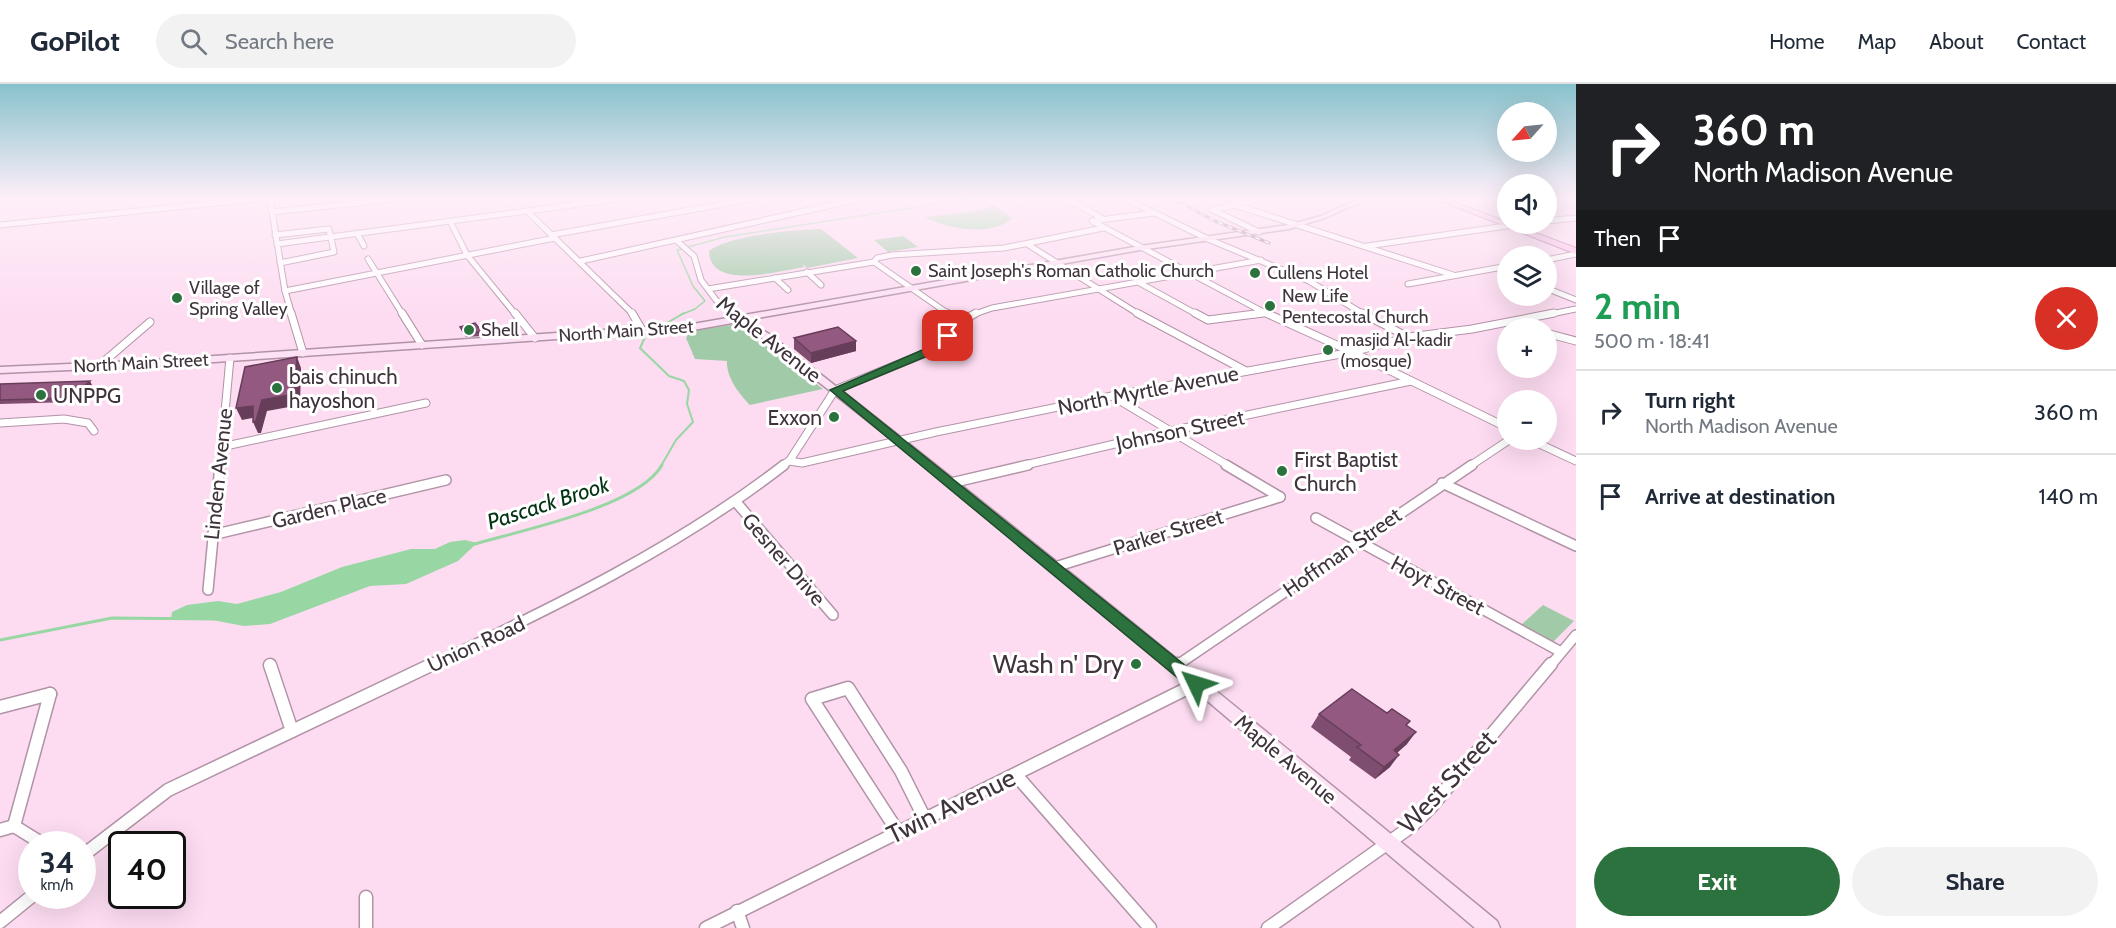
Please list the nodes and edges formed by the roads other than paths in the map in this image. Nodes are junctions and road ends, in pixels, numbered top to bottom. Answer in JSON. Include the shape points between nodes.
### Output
{"nodes":[{"id":1,"x":276,"y":238,"type":"edge"},
{"id":2,"x":320,"y":238,"type":"edge"},
{"id":3,"x":331,"y":238,"type":"edge"},
{"id":4,"x":360,"y":238,"type":"edge"},
{"id":5,"x":459,"y":238,"type":"edge"},
{"id":6,"x":542,"y":238,"type":"edge"},
{"id":7,"x":556,"y":238,"type":"edge"},
{"id":8,"x":688,"y":238,"type":"edge"},
{"id":9,"x":1054,"y":238,"type":"edge"},
{"id":10,"x":1123,"y":238,"type":"edge"},
{"id":11,"x":1212,"y":238,"type":"edge"},
{"id":12,"x":1338,"y":238,"type":"edge"},
{"id":13,"x":1420,"y":238,"type":"edge"},
{"id":14,"x":1541,"y":238,"type":"edge"},
{"id":15,"x":1208,"y":239,"type":"junction"},
{"id":16,"x":677,"y":241,"type":"junction"},
{"id":17,"x":277,"y":244,"type":"junction"},
{"id":18,"x":1027,"y":244,"type":"junction"},
{"id":19,"x":364,"y":246,"type":"dead end"},
{"id":20,"x":1364,"y":247,"type":"junction"},
{"id":21,"x":1140,"y":248,"type":"junction"},
{"id":22,"x":1576,"y":253,"type":"edge"},
{"id":23,"x":467,"y":255,"type":"junction"},
{"id":24,"x":1557,"y":257,"type":"edge"},
{"id":25,"x":368,"y":259,"type":"dead end"},
{"id":26,"x":1261,"y":260,"type":"junction"},
{"id":27,"x":581,"y":261,"type":"junction"},
{"id":28,"x":874,"y":262,"type":"junction"},
{"id":29,"x":280,"y":263,"type":"junction"},
{"id":30,"x":1057,"y":263,"type":"junction"},
{"id":31,"x":1496,"y":268,"type":"edge"},
{"id":32,"x":378,"y":272,"type":"junction"},
{"id":33,"x":807,"y":272,"type":"junction"},
{"id":34,"x":1187,"y":273,"type":"junction"},
{"id":35,"x":1454,"y":275,"type":"junction"},
{"id":36,"x":776,"y":278,"type":"junction"},
{"id":37,"x":1138,"y":282,"type":"junction"},
{"id":38,"x":1408,"y":284,"type":"dead end"},
{"id":39,"x":821,"y":285,"type":"dead end"},
{"id":40,"x":909,"y":288,"type":"junction"},
{"id":41,"x":708,"y":289,"type":"junction"},
{"id":42,"x":1099,"y":289,"type":"junction"},
{"id":43,"x":788,"y":290,"type":"dead end"},
{"id":44,"x":285,"y":291,"type":"junction"},
{"id":45,"x":1557,"y":292,"type":"edge"},
{"id":46,"x":1576,"y":300,"type":"edge"},
{"id":47,"x":1576,"y":309,"type":"edge"},
{"id":48,"x":1264,"y":313,"type":"junction"},
{"id":49,"x":738,"y":318,"type":"junction"},
{"id":50,"x":1530,"y":318,"type":"edge"},
{"id":51,"x":150,"y":322,"type":"dead end"},
{"id":52,"x":960,"y":322,"type":"junction"},
{"id":53,"x":1497,"y":324,"type":"edge"},
{"id":54,"x":646,"y":330,"type":"junction"},
{"id":55,"x":1557,"y":336,"type":"edge"},
{"id":56,"x":1409,"y":337,"type":"junction"},
{"id":57,"x":535,"y":338,"type":"junction"},
{"id":58,"x":1576,"y":341,"type":"edge"},
{"id":59,"x":422,"y":345,"type":"junction"},
{"id":60,"x":1352,"y":352,"type":"junction"},
{"id":61,"x":303,"y":353,"type":"junction"},
{"id":62,"x":230,"y":358,"type":"junction"},
{"id":63,"x":100,"y":365,"type":"junction"},
{"id":64,"x":0,"y":370,"type":"edge"},
{"id":65,"x":1246,"y":371,"type":"junction"},
{"id":66,"x":1411,"y":381,"type":"junction"},
{"id":67,"x":835,"y":390,"type":"junction"},
{"id":68,"x":1112,"y":396,"type":"junction"},
{"id":69,"x":426,"y":403,"type":"dead end"},
{"id":70,"x":0,"y":423,"type":"edge"},
{"id":71,"x":1497,"y":423,"type":"edge"},
{"id":72,"x":94,"y":431,"type":"dead end"},
{"id":73,"x":1170,"y":431,"type":"junction"},
{"id":74,"x":900,"y":441,"type":"junction"},
{"id":75,"x":221,"y":447,"type":"junction"},
{"id":76,"x":1497,"y":448,"type":"edge"},
{"id":77,"x":1552,"y":450,"type":"edge"},
{"id":78,"x":789,"y":461,"type":"junction"},
{"id":79,"x":1576,"y":461,"type":"edge"},
{"id":80,"x":446,"y":480,"type":"dead end"},
{"id":81,"x":951,"y":483,"type":"junction"},
{"id":82,"x":1442,"y":483,"type":"junction"},
{"id":83,"x":736,"y":502,"type":"junction"},
{"id":84,"x":1316,"y":518,"type":"dead end"},
{"id":85,"x":212,"y":535,"type":"junction"},
{"id":86,"x":1359,"y":542,"type":"junction"},
{"id":87,"x":1576,"y":546,"type":"edge"},
{"id":88,"x":1055,"y":567,"type":"junction"},
{"id":89,"x":208,"y":590,"type":"dead end"},
{"id":90,"x":833,"y":615,"type":"dead end"},
{"id":91,"x":1576,"y":634,"type":"edge"},
{"id":92,"x":1561,"y":652,"type":"junction"},
{"id":93,"x":270,"y":665,"type":"dead end"},
{"id":94,"x":1176,"y":666,"type":"junction"},
{"id":95,"x":1196,"y":684,"type":"junction"},
{"id":96,"x":0,"y":707,"type":"edge"},
{"id":97,"x":292,"y":731,"type":"junction"},
{"id":98,"x":1016,"y":775,"type":"junction"},
{"id":99,"x":925,"y":819,"type":"junction"},
{"id":100,"x":14,"y":826,"type":"junction"},
{"id":101,"x":0,"y":830,"type":"edge"},
{"id":102,"x":22,"y":831,"type":"edge"},
{"id":103,"x":898,"y":832,"type":"junction"},
{"id":104,"x":96,"y":844,"type":"edge"},
{"id":105,"x":1389,"y":844,"type":"junction"},
{"id":106,"x":366,"y":897,"type":"dead end"},
{"id":107,"x":18,"y":908,"type":"edge"},
{"id":108,"x":737,"y":911,"type":"junction"},
{"id":109,"x":0,"y":922,"type":"edge"},
{"id":110,"x":366,"y":928,"type":"edge"},
{"id":111,"x":706,"y":928,"type":"edge"},
{"id":112,"x":743,"y":928,"type":"edge"},
{"id":113,"x":1150,"y":928,"type":"edge"},
{"id":114,"x":1268,"y":928,"type":"edge"},
{"id":115,"x":1490,"y":928,"type":"edge"}],
"edges":[{"from":1,"to":17,"type":"street"},
{"from":2,"to":17,"type":"street"},
{"from":3,"to":29,"type":"street","via":[[334,252]]},
{"from":4,"to":19,"type":"street"},
{"from":5,"to":23,"type":"street"},
{"from":6,"to":23,"type":"street"},
{"from":7,"to":27,"type":"street"},
{"from":8,"to":16,"type":"street"},
{"from":9,"to":18,"type":"street"},
{"from":10,"to":21,"type":"street"},
{"from":11,"to":15,"type":"main road","name":"North Main Street"},
{"from":12,"to":20,"type":"street"},
{"from":13,"to":20,"type":"street"},
{"from":14,"to":22,"type":"main road"},
{"from":15,"to":21,"type":"main road","name":"North Main Street"},
{"from":15,"to":26,"type":"street"},
{"from":16,"to":27,"type":"street"},
{"from":16,"to":41,"type":"street","name":"Maple Avenue","via":[[694,256]]},
{"from":17,"to":29,"type":"street"},
{"from":18,"to":28,"type":"street","via":[[892,255]]},
{"from":18,"to":30,"type":"street"},
{"from":20,"to":35,"type":"street"},
{"from":21,"to":30,"type":"main road","name":"North Main Street"},
{"from":21,"to":34,"type":"street"},
{"from":22,"to":24,"type":"street"},
{"from":23,"to":32,"type":"street"},
{"from":23,"to":57,"type":"street"},
{"from":25,"to":32,"type":"street"},
{"from":26,"to":34,"type":"street"},
{"from":26,"to":56,"type":"street","via":[[1309,281]]},
{"from":27,"to":54,"type":"street"},
{"from":28,"to":33,"type":"street"},
{"from":28,"to":40,"type":"street"},
{"from":29,"to":44,"type":"street"},
{"from":30,"to":40,"type":"main road","name":"North Main Street"},
{"from":30,"to":42,"type":"street"},
{"from":31,"to":35,"type":"street"},
{"from":32,"to":44,"type":"street"},
{"from":32,"to":59,"type":"street"},
{"from":33,"to":36,"type":"street"},
{"from":33,"to":39,"type":"street"},
{"from":34,"to":37,"type":"street"},
{"from":34,"to":48,"type":"street"},
{"from":35,"to":38,"type":"street"},
{"from":36,"to":41,"type":"street"},
{"from":36,"to":43,"type":"street"},
{"from":37,"to":42,"type":"street"},
{"from":37,"to":48,"type":"street","via":[[1201,318],[1220,320]]},
{"from":40,"to":49,"type":"main road","name":"North Main Street"},
{"from":40,"to":52,"type":"street"},
{"from":41,"to":49,"type":"street","name":"Maple Avenue"},
{"from":42,"to":52,"type":"street","via":[[992,308]]},
{"from":42,"to":65,"type":"street","via":[[1156,325]]},
{"from":44,"to":61,"type":"street"},
{"from":45,"to":46,"type":"street"},
{"from":47,"to":50,"type":"street","name":"North Myrtle Avenue"},
{"from":48,"to":60,"type":"street"},
{"from":49,"to":54,"type":"main road","name":"North Main Street","via":[[693,327]]},
{"from":49,"to":67,"type":"main road","name":"Maple Avenue"},
{"from":51,"to":63,"type":"street"},
{"from":52,"to":67,"type":"street","via":[[938,348]]},
{"from":53,"to":56,"type":"street","name":"North Myrtle Avenue"},
{"from":54,"to":57,"type":"main road","name":"North Main Street"},
{"from":55,"to":58,"type":"street"},
{"from":56,"to":60,"type":"street","name":"North Myrtle Avenue"},
{"from":57,"to":59,"type":"main road","name":"North Main Street"},
{"from":59,"to":61,"type":"main road","name":"North Main Street"},
{"from":60,"to":65,"type":"street","name":"North Myrtle Avenue"},
{"from":60,"to":66,"type":"street"},
{"from":61,"to":62,"type":"main road","name":"North Main Street"},
{"from":62,"to":63,"type":"main road","name":"North Main Street"},
{"from":62,"to":75,"type":"street","name":"Linden Avenue"},
{"from":63,"to":64,"type":"main road","name":"North Main Street"},
{"from":65,"to":68,"type":"street","name":"North Myrtle Avenue"},
{"from":66,"to":71,"type":"street"},
{"from":66,"to":73,"type":"street","name":"Johnson Street"},
{"from":67,"to":74,"type":"main road","name":"Maple Avenue"},
{"from":67,"to":78,"type":"street","name":"Union Road"},
{"from":68,"to":73,"type":"street"},
{"from":68,"to":74,"type":"street","name":"North Myrtle Avenue"},
{"from":69,"to":75,"type":"street"},
{"from":70,"to":72,"type":"street","via":[[64,419],[88,423]]},
{"from":73,"to":81,"type":"street","name":"Johnson Street"},
{"from":73,"to":88,"type":"street","name":"Parker Street","via":[[1280,497]]},
{"from":74,"to":78,"type":"street","name":"North Myrtle Avenue","via":[[802,463]]},
{"from":74,"to":81,"type":"main road","name":"Maple Avenue"},
{"from":75,"to":85,"type":"street","name":"Linden Avenue"},
{"from":76,"to":82,"type":"street","name":"Hoffman Street"},
{"from":77,"to":79,"type":"street"},
{"from":78,"to":83,"type":"street","name":"Union Road"},
{"from":80,"to":85,"type":"street","name":"Garden Place"},
{"from":81,"to":88,"type":"main road","name":"Maple Avenue"},
{"from":82,"to":86,"type":"street","name":"Hoffman Street"},
{"from":82,"to":87,"type":"street"},
{"from":83,"to":90,"type":"street","name":"Gesner Drive"},
{"from":83,"to":97,"type":"street","name":"Union Road","via":[[557,606]]},
{"from":84,"to":86,"type":"street","name":"Hoyt Street"},
{"from":85,"to":89,"type":"street","name":"Linden Avenue"},
{"from":86,"to":92,"type":"street","name":"Hoyt Street"},
{"from":86,"to":94,"type":"street","name":"Hoffman Street"},
{"from":88,"to":94,"type":"main road","name":"Maple Avenue"},
{"from":91,"to":92,"type":"street","name":"West Street"},
{"from":92,"to":105,"type":"street","name":"West Street","via":[[1431,807]]},
{"from":93,"to":97,"type":"street"},
{"from":94,"to":95,"type":"main road","name":"Maple Avenue"},
{"from":95,"to":98,"type":"street","name":"Twin Avenue"},
{"from":95,"to":105,"type":"main road","name":"Maple Avenue"},
{"from":96,"to":100,"type":"street","via":[[50,694]]},
{"from":97,"to":104,"type":"street","name":"Union Road","via":[[168,790]]},
{"from":98,"to":99,"type":"street","name":"Twin Avenue"},
{"from":98,"to":113,"type":"street"},
{"from":99,"to":103,"type":"street","name":"Twin Avenue"},
{"from":99,"to":103,"type":"street","via":[[901,771],[848,688],[812,699]]},
{"from":100,"to":101,"type":"street"},
{"from":100,"to":102,"type":"street"},
{"from":103,"to":108,"type":"street","name":"Twin Avenue"},
{"from":105,"to":114,"type":"street","name":"West Street"},
{"from":105,"to":115,"type":"main road","name":"Maple Avenue"},
{"from":106,"to":110,"type":"street"},
{"from":107,"to":109,"type":"street"},
{"from":108,"to":111,"type":"street","name":"Twin Avenue"},
{"from":108,"to":112,"type":"street"}]}
